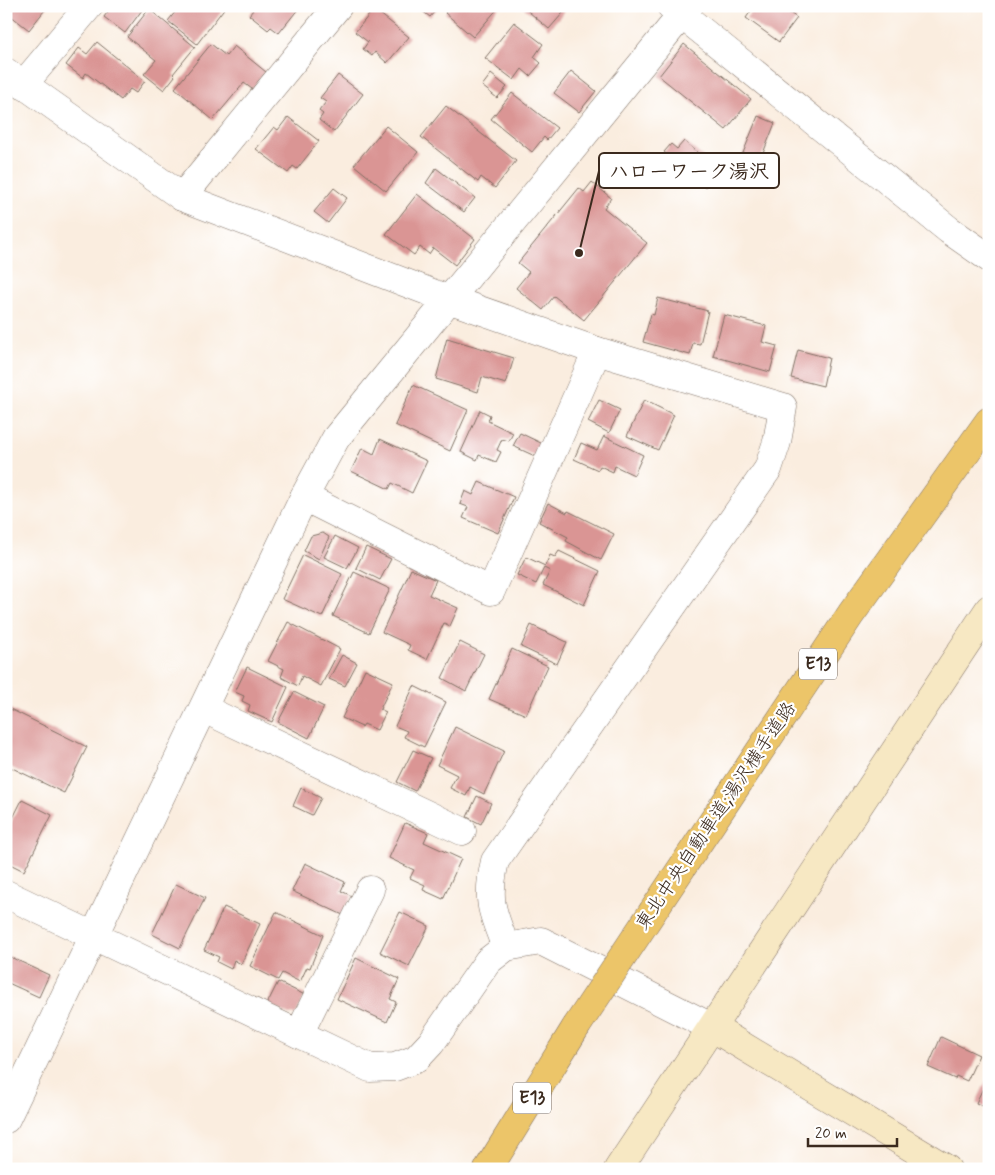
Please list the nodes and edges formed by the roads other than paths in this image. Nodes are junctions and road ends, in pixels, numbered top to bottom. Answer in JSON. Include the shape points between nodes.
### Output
{"nodes":[{"id":1,"x":89,"y":6,"type":"edge"},
{"id":2,"x":338,"y":6,"type":"edge"},
{"id":3,"x":681,"y":9,"type":"edge"},
{"id":4,"x":15,"y":79,"type":"edge"},
{"id":5,"x":182,"y":197,"type":"junction"},
{"id":6,"x":989,"y":258,"type":"edge"},
{"id":7,"x":448,"y":299,"type":"junction"},
{"id":8,"x":597,"y":351,"type":"junction"},
{"id":9,"x":989,"y":421,"type":"edge"},
{"id":10,"x":304,"y":497,"type":"junction"},
{"id":11,"x":989,"y":609,"type":"edge"},
{"id":12,"x":204,"y":709,"type":"junction"},
{"id":13,"x":462,"y":831,"type":"dead end"},
{"id":14,"x":370,"y":890,"type":"dead end"},
{"id":15,"x":6,"y":894,"type":"edge"},
{"id":16,"x":95,"y":937,"type":"junction"},
{"id":17,"x":506,"y":948,"type":"junction"},
{"id":18,"x":713,"y":1028,"type":"junction"},
{"id":19,"x":299,"y":1034,"type":"junction"},
{"id":20,"x":6,"y":1119,"type":"edge"},
{"id":21,"x":488,"y":1169,"type":"edge"},
{"id":22,"x":618,"y":1169,"type":"edge"},
{"id":23,"x":947,"y":1169,"type":"edge"}],
"edges":[{"from":1,"to":4,"type":"street"},
{"from":2,"to":5,"type":"street"},
{"from":3,"to":6,"type":"street","via":[[942,224]]},
{"from":3,"to":7,"type":"street"},
{"from":4,"to":5,"type":"street"},
{"from":5,"to":7,"type":"street"},
{"from":7,"to":8,"type":"street"},
{"from":7,"to":10,"type":"street","via":[[336,438]]},
{"from":8,"to":10,"type":"street","via":[[491,590]]},
{"from":8,"to":17,"type":"street","via":[[783,407],[768,469],[494,862],[489,886],[493,914]]},
{"from":9,"to":21,"type":"highway","name":"東北中央自動車道;湯沢横手道路","number":"E13","bridge":true,"via":[[851,614],[576,1027]]},
{"from":10,"to":12,"type":"street"},
{"from":11,"to":18,"type":"street"},
{"from":12,"to":13,"type":"street"},
{"from":12,"to":16,"type":"street"},
{"from":14,"to":19,"type":"street"},
{"from":15,"to":16,"type":"street"},
{"from":16,"to":19,"type":"street"},
{"from":16,"to":20,"type":"street"},
{"from":17,"to":18,"type":"street","via":[[541,940]]},
{"from":17,"to":19,"type":"street","via":[[488,962],[431,1043],[416,1059],[395,1066],[370,1068]]},
{"from":18,"to":22,"type":"street"},
{"from":18,"to":23,"type":"street"}]}
